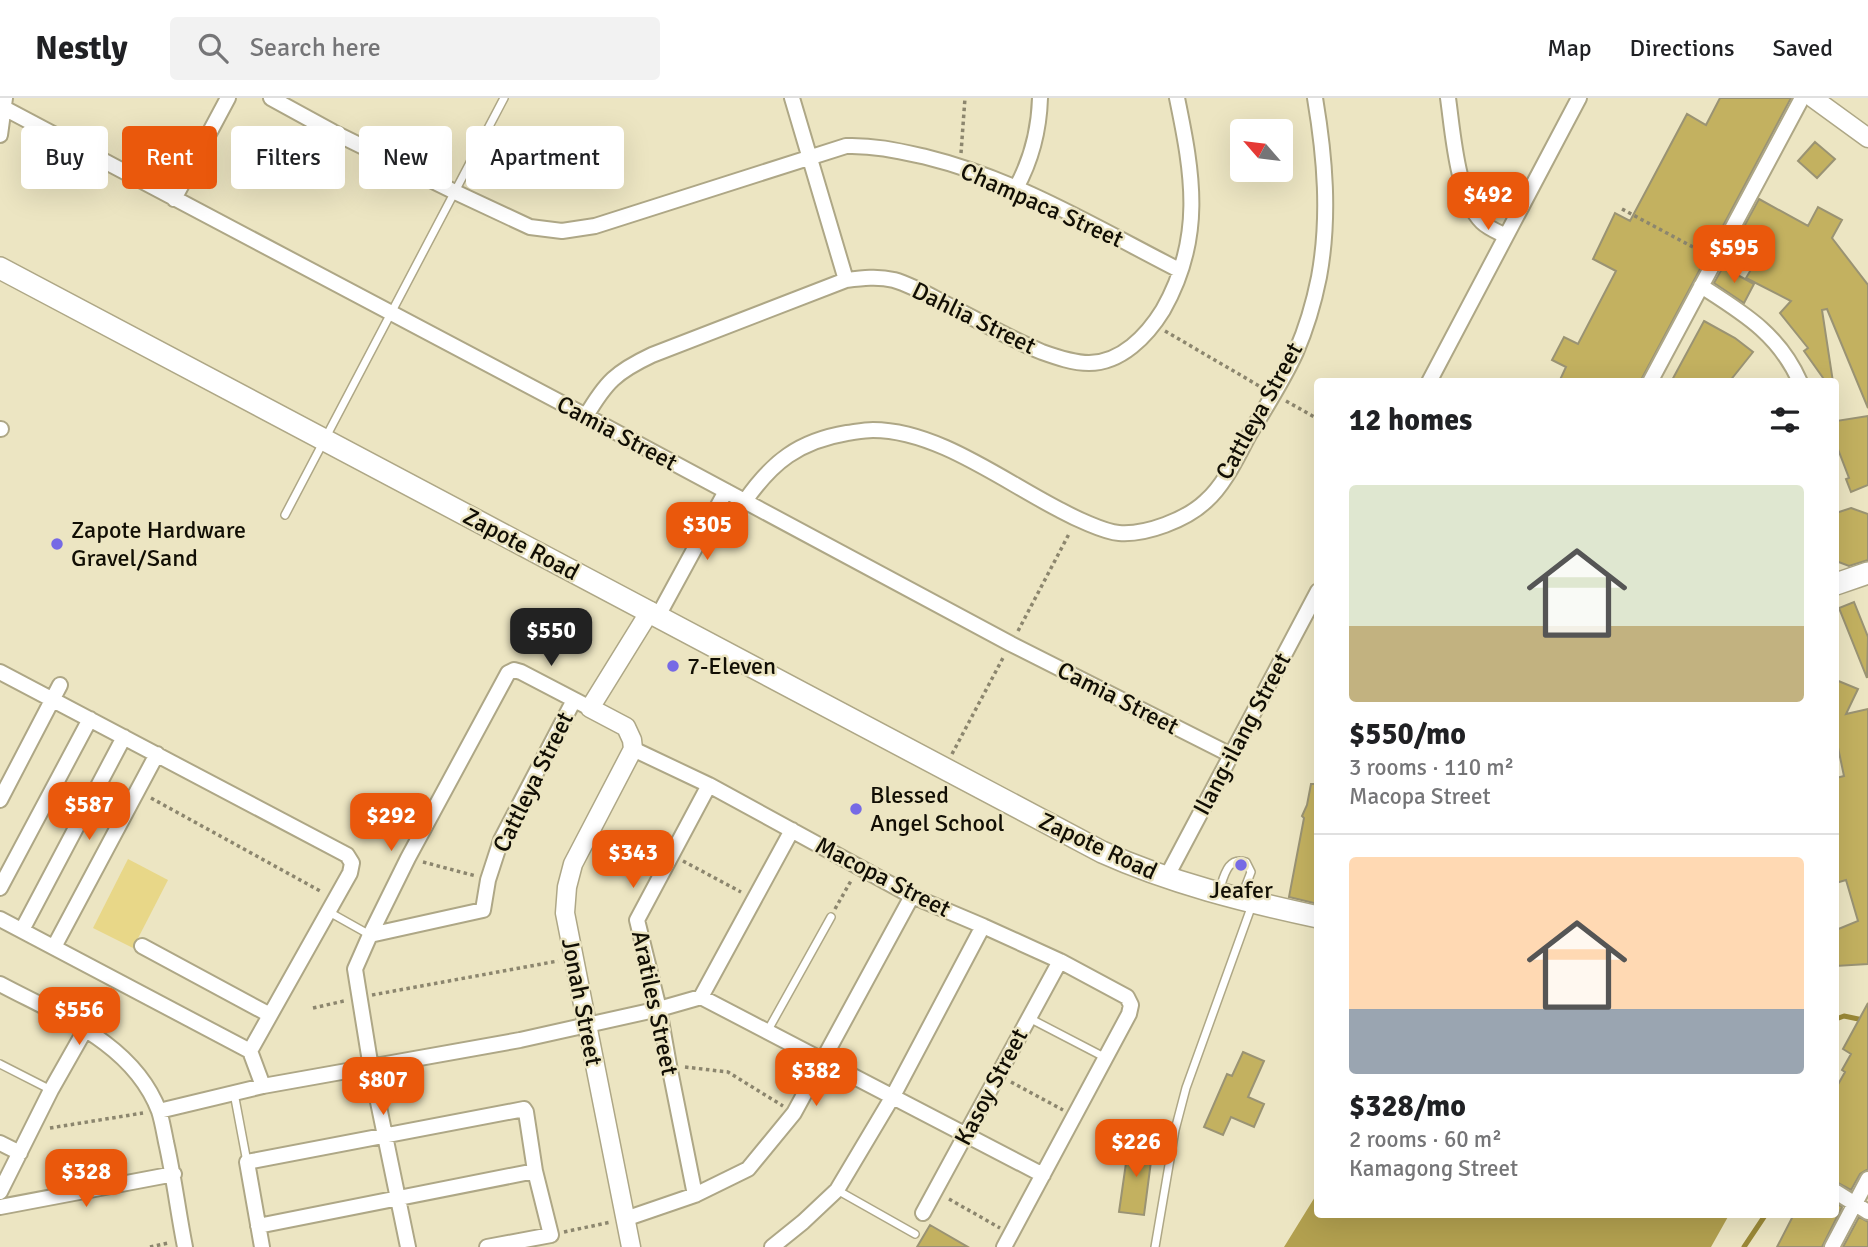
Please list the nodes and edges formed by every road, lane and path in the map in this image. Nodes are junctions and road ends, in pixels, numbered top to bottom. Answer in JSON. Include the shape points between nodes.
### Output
{"nodes":[{"id":1,"x":228,"y":98,"type":"edge"},
{"id":2,"x":271,"y":98,"type":"edge"},
{"id":3,"x":504,"y":98,"type":"edge"},
{"id":4,"x":792,"y":98,"type":"edge"},
{"id":5,"x":965,"y":98,"type":"edge"},
{"id":6,"x":1040,"y":98,"type":"edge"},
{"id":7,"x":1177,"y":98,"type":"edge"},
{"id":8,"x":1315,"y":98,"type":"edge"},
{"id":9,"x":1448,"y":98,"type":"edge"},
{"id":10,"x":1579,"y":98,"type":"edge"},
{"id":11,"x":1802,"y":98,"type":"edge"},
{"id":12,"x":1813,"y":98,"type":"edge"},
{"id":13,"x":4,"y":103,"type":"edge"},
{"id":14,"x":0,"y":135,"type":"edge"},
{"id":15,"x":1868,"y":138,"type":"edge"},
{"id":16,"x":961,"y":154,"type":"dead end"},
{"id":17,"x":811,"y":157,"type":"junction"},
{"id":18,"x":1016,"y":188,"type":"junction"},
{"id":19,"x":455,"y":192,"type":"junction"},
{"id":20,"x":174,"y":199,"type":"junction"},
{"id":21,"x":1622,"y":209,"type":"dead end"},
{"id":22,"x":1506,"y":236,"type":"junction"},
{"id":23,"x":1715,"y":259,"type":"junction"},
{"id":24,"x":0,"y":268,"type":"edge"},
{"id":25,"x":1180,"y":270,"type":"junction"},
{"id":26,"x":846,"y":280,"type":"junction"},
{"id":27,"x":1701,"y":286,"type":"junction"},
{"id":28,"x":391,"y":314,"type":"junction"},
{"id":29,"x":1154,"y":324,"type":"junction"},
{"id":30,"x":1431,"y":378,"type":"edge"},
{"id":31,"x":1652,"y":378,"type":"edge"},
{"id":32,"x":1798,"y":378,"type":"edge"},
{"id":33,"x":1273,"y":394,"type":"junction"},
{"id":34,"x":586,"y":416,"type":"junction"},
{"id":35,"x":1314,"y":417,"type":"edge"},
{"id":36,"x":325,"y":441,"type":"junction"},
{"id":37,"x":726,"y":491,"type":"junction"},
{"id":38,"x":745,"y":501,"type":"junction"},
{"id":39,"x":285,"y":514,"type":"dead end"},
{"id":40,"x":1868,"y":573,"type":"edge"},
{"id":41,"x":1839,"y":583,"type":"edge"},
{"id":42,"x":1314,"y":599,"type":"edge"},
{"id":43,"x":654,"y":614,"type":"junction"},
{"id":44,"x":0,"y":672,"type":"edge"},
{"id":45,"x":60,"y":685,"type":"dead end"},
{"id":46,"x":53,"y":700,"type":"junction"},
{"id":47,"x":582,"y":704,"type":"junction"},
{"id":48,"x":90,"y":719,"type":"junction"},
{"id":49,"x":124,"y":737,"type":"junction"},
{"id":50,"x":633,"y":750,"type":"junction"},
{"id":51,"x":157,"y":754,"type":"junction"},
{"id":52,"x":1231,"y":755,"type":"junction"},
{"id":53,"x":709,"y":785,"type":"junction"},
{"id":54,"x":137,"y":791,"type":"junction"},
{"id":55,"x":0,"y":800,"type":"edge"},
{"id":56,"x":792,"y":830,"type":"junction"},
{"id":57,"x":672,"y":855,"type":"junction"},
{"id":58,"x":408,"y":858,"type":"junction"},
{"id":59,"x":858,"y":867,"type":"junction"},
{"id":60,"x":1166,"y":878,"type":"junction"},
{"id":61,"x":488,"y":880,"type":"junction"},
{"id":62,"x":0,"y":888,"type":"edge"},
{"id":63,"x":1219,"y":892,"type":"junction"},
{"id":64,"x":912,"y":895,"type":"junction"},
{"id":65,"x":755,"y":899,"type":"junction"},
{"id":66,"x":1247,"y":900,"type":"junction"},
{"id":67,"x":331,"y":906,"type":"junction"},
{"id":68,"x":1314,"y":916,"type":"edge"},
{"id":69,"x":831,"y":917,"type":"joint"},
{"id":70,"x":0,"y":919,"type":"edge"},
{"id":71,"x":984,"y":926,"type":"junction"},
{"id":72,"x":22,"y":930,"type":"junction"},
{"id":73,"x":370,"y":934,"type":"junction"},
{"id":74,"x":142,"y":946,"type":"dead end"},
{"id":75,"x":54,"y":947,"type":"junction"},
{"id":76,"x":573,"y":958,"type":"junction"},
{"id":77,"x":1060,"y":961,"type":"junction"},
{"id":78,"x":0,"y":984,"type":"edge"},
{"id":79,"x":701,"y":997,"type":"junction"},
{"id":80,"x":358,"y":998,"type":"junction"},
{"id":81,"x":313,"y":1008,"type":"dead end"},
{"id":82,"x":659,"y":1009,"type":"junction"},
{"id":83,"x":270,"y":1015,"type":"junction"},
{"id":84,"x":1028,"y":1018,"type":"junction"},
{"id":85,"x":586,"y":1026,"type":"junction"},
{"id":86,"x":85,"y":1030,"type":"junction"},
{"id":87,"x":768,"y":1030,"type":"junction"},
{"id":88,"x":250,"y":1051,"type":"junction"},
{"id":89,"x":1106,"y":1058,"type":"junction"},
{"id":90,"x":822,"y":1059,"type":"junction"},
{"id":91,"x":0,"y":1064,"type":"edge"},
{"id":92,"x":669,"y":1065,"type":"junction"},
{"id":93,"x":371,"y":1068,"type":"junction"},
{"id":94,"x":998,"y":1074,"type":"junction"},
{"id":95,"x":263,"y":1086,"type":"junction"},
{"id":96,"x":51,"y":1090,"type":"junction"},
{"id":97,"x":234,"y":1093,"type":"junction"},
{"id":98,"x":892,"y":1096,"type":"junction"},
{"id":99,"x":159,"y":1111,"type":"junction"},
{"id":100,"x":794,"y":1113,"type":"junction"},
{"id":101,"x":1074,"y":1116,"type":"junction"},
{"id":102,"x":31,"y":1131,"type":"junction"},
{"id":103,"x":385,"y":1134,"type":"junction"},
{"id":104,"x":965,"y":1136,"type":"junction"},
{"id":105,"x":0,"y":1143,"type":"edge"},
{"id":106,"x":20,"y":1153,"type":"junction"},
{"id":107,"x":247,"y":1162,"type":"junction"},
{"id":108,"x":535,"y":1171,"type":"junction"},
{"id":109,"x":174,"y":1174,"type":"junction"},
{"id":110,"x":1043,"y":1175,"type":"junction"},
{"id":111,"x":1868,"y":1179,"type":"edge"},
{"id":112,"x":837,"y":1190,"type":"junction"},
{"id":113,"x":934,"y":1191,"type":"junction"},
{"id":114,"x":0,"y":1192,"type":"edge"},
{"id":115,"x":1839,"y":1194,"type":"edge"},
{"id":116,"x":695,"y":1195,"type":"junction"},
{"id":117,"x":398,"y":1197,"type":"junction"},
{"id":118,"x":1855,"y":1204,"type":"junction"},
{"id":119,"x":0,"y":1207,"type":"edge"},
{"id":120,"x":1868,"y":1212,"type":"edge"},
{"id":121,"x":923,"y":1213,"type":"dead end"},
{"id":122,"x":625,"y":1219,"type":"junction"},
{"id":123,"x":258,"y":1226,"type":"junction"},
{"id":124,"x":915,"y":1234,"type":"dead end"},
{"id":125,"x":551,"y":1235,"type":"junction"},
{"id":126,"x":1007,"y":1241,"type":"edge"},
{"id":127,"x":185,"y":1247,"type":"edge"},
{"id":128,"x":262,"y":1247,"type":"edge"},
{"id":129,"x":408,"y":1247,"type":"edge"},
{"id":130,"x":487,"y":1247,"type":"edge"},
{"id":131,"x":631,"y":1247,"type":"edge"},
{"id":132,"x":772,"y":1247,"type":"edge"},
{"id":133,"x":1155,"y":1247,"type":"edge"},
{"id":134,"x":1832,"y":1247,"type":"edge"}],
"edges":[{"from":1,"to":20,"type":"street"},
{"from":2,"to":19,"type":"street","name":"Champaca Street"},
{"from":3,"to":19,"type":"lane"},
{"from":4,"to":17,"type":"street"},
{"from":5,"to":16,"type":"path"},
{"from":6,"to":18,"type":"street","via":[[1032,153]]},
{"from":7,"to":25,"type":"street","name":"Dahlia Street","via":[[1192,211]]},
{"from":8,"to":33,"type":"street","name":"Cattleya Street","via":[[1325,181],[1319,278],[1295,352]]},
{"from":9,"to":22,"type":"street","via":[[1466,196],[1482,222]]},
{"from":10,"to":22,"type":"street"},
{"from":11,"to":23,"type":"street"},
{"from":12,"to":15,"type":"street"},
{"from":13,"to":14,"type":"street"},
{"from":13,"to":20,"type":"street","name":"Camia Street"},
{"from":17,"to":18,"type":"street","name":"Champaca Street","via":[[846,146],[889,148],[960,166]]},
{"from":17,"to":19,"type":"street","name":"Champaca Street","via":[[595,226],[562,231],[530,227]]},
{"from":17,"to":26,"type":"street"},
{"from":18,"to":25,"type":"street","name":"Champaca Street"},
{"from":19,"to":28,"type":"lane"},
{"from":20,"to":28,"type":"street","name":"Camia Street"},
{"from":21,"to":23,"type":"path"},
{"from":22,"to":30,"type":"street"},
{"from":23,"to":27,"type":"street"},
{"from":24,"to":36,"type":"main road","name":"Zapote Road"},
{"from":25,"to":29,"type":"street","name":"Dahlia Street"},
{"from":26,"to":29,"type":"street","name":"Dahlia Street","via":[[893,280],[1023,344],[1057,358],[1088,363],[1130,349]]},
{"from":26,"to":34,"type":"street","name":"Dahlia Street","via":[[628,366],[612,378]]},
{"from":27,"to":31,"type":"street"},
{"from":27,"to":32,"type":"street","via":[[1750,317],[1788,356]]},
{"from":28,"to":34,"type":"street","name":"Camia Street"},
{"from":28,"to":36,"type":"lane"},
{"from":29,"to":33,"type":"path"},
{"from":33,"to":35,"type":"path"},
{"from":33,"to":38,"type":"street","name":"Cattleya Street","via":[[1227,475],[1206,501],[1180,519],[1150,530],[1118,533],[1077,519],[933,441],[872,429],[830,436],[794,450]]},
{"from":34,"to":37,"type":"street","name":"Camia Street"},
{"from":36,"to":39,"type":"lane"},
{"from":36,"to":43,"type":"main road","name":"Zapote Road"},
{"from":37,"to":38,"type":"street","name":"Camia Street"},
{"from":37,"to":43,"type":"street","name":"Cattleya Street"},
{"from":38,"to":52,"type":"street","name":"Camia Street","via":[[1011,644]]},
{"from":40,"to":41,"type":"main road"},
{"from":42,"to":52,"type":"street","name":"Ilang-ilang Street"},
{"from":43,"to":47,"type":"street","name":"Cattleya Street"},
{"from":43,"to":60,"type":"main road","name":"Zapote Road","via":[[1102,852]]},
{"from":44,"to":46,"type":"street"},
{"from":45,"to":46,"type":"street"},
{"from":46,"to":48,"type":"street"},
{"from":46,"to":55,"type":"street"},
{"from":47,"to":50,"type":"street","via":[[626,727]]},
{"from":47,"to":58,"type":"street","via":[[514,670],[509,673]]},
{"from":47,"to":61,"type":"street","name":"Cattleya Street","via":[[501,840]]},
{"from":48,"to":49,"type":"street"},
{"from":48,"to":62,"type":"street"},
{"from":49,"to":51,"type":"street"},
{"from":49,"to":72,"type":"street"},
{"from":50,"to":53,"type":"street","name":"Macopa Street"},
{"from":50,"to":76,"type":"street","name":"Jonah Street","via":[[573,864],[565,913]]},
{"from":51,"to":54,"type":"street"},
{"from":51,"to":67,"type":"street","via":[[347,855],[352,863],[350,873]]},
{"from":52,"to":60,"type":"street","name":"Ilang-ilang Street"},
{"from":53,"to":56,"type":"street","name":"Macopa Street"},
{"from":53,"to":57,"type":"street","name":"Aratiles Street"},
{"from":54,"to":67,"type":"path"},
{"from":54,"to":75,"type":"street"},
{"from":56,"to":59,"type":"street","name":"Macopa Street"},
{"from":56,"to":65,"type":"street"},
{"from":57,"to":65,"type":"path"},
{"from":57,"to":82,"type":"street","name":"Aratiles Street","via":[[637,920]]},
{"from":58,"to":61,"type":"path"},
{"from":58,"to":73,"type":"street"},
{"from":59,"to":64,"type":"street","name":"Macopa Street"},
{"from":59,"to":69,"type":"path"},
{"from":60,"to":63,"type":"main road","name":"Zapote Road"},
{"from":61,"to":73,"type":"street","name":"Cattleya Street","via":[[483,910]]},
{"from":63,"to":66,"type":"main road","name":"Zapote Road"},
{"from":63,"to":66,"type":"lane","via":[[1231,863],[1241,860],[1251,872]]},
{"from":64,"to":71,"type":"street","name":"Macopa Street"},
{"from":64,"to":90,"type":"street"},
{"from":65,"to":79,"type":"street"},
{"from":66,"to":68,"type":"main road","name":"Zapote Road"},
{"from":66,"to":133,"type":"lane","via":[[1186,1088]]},
{"from":67,"to":73,"type":"lane"},
{"from":67,"to":83,"type":"street"},
{"from":69,"to":87,"type":"lane"},
{"from":70,"to":72,"type":"street"},
{"from":71,"to":77,"type":"street","name":"Macopa Street"},
{"from":71,"to":98,"type":"street"},
{"from":72,"to":75,"type":"street"},
{"from":73,"to":80,"type":"street","via":[[355,969]]},
{"from":74,"to":83,"type":"street"},
{"from":75,"to":88,"type":"street"},
{"from":76,"to":80,"type":"path"},
{"from":76,"to":85,"type":"street","name":"Jonah Street"},
{"from":77,"to":84,"type":"street","name":"Kasoy Street"},
{"from":77,"to":89,"type":"street","name":"Macopa Street","via":[[1127,997],[1131,1005]]},
{"from":78,"to":86,"type":"street"},
{"from":79,"to":82,"type":"street"},
{"from":79,"to":87,"type":"street"},
{"from":80,"to":81,"type":"path"},
{"from":80,"to":93,"type":"street"},
{"from":82,"to":85,"type":"street"},
{"from":82,"to":92,"type":"street","name":"Aratiles Street"},
{"from":83,"to":88,"type":"street"},
{"from":84,"to":89,"type":"lane"},
{"from":84,"to":94,"type":"street","name":"Kasoy Street"},
{"from":85,"to":93,"type":"street"},
{"from":85,"to":122,"type":"street","name":"Jonah Street"},
{"from":86,"to":96,"type":"street"},
{"from":86,"to":99,"type":"street","via":[[131,1064]]},
{"from":87,"to":90,"type":"street"},
{"from":88,"to":95,"type":"street"},
{"from":89,"to":101,"type":"street"},
{"from":90,"to":98,"type":"street"},
{"from":90,"to":100,"type":"street"},
{"from":91,"to":96,"type":"lane"},
{"from":92,"to":100,"type":"path","via":[[728,1073]]},
{"from":92,"to":116,"type":"street","name":"Aratiles Street"},
{"from":93,"to":95,"type":"street"},
{"from":93,"to":103,"type":"street"},
{"from":94,"to":101,"type":"path"},
{"from":94,"to":104,"type":"street","name":"Kasoy Street"},
{"from":95,"to":97,"type":"street"},
{"from":96,"to":102,"type":"street"},
{"from":97,"to":99,"type":"street"},
{"from":97,"to":107,"type":"lane"},
{"from":98,"to":104,"type":"street"},
{"from":98,"to":112,"type":"street"},
{"from":99,"to":102,"type":"path"},
{"from":99,"to":109,"type":"street"},
{"from":100,"to":116,"type":"street","via":[[748,1169]]},
{"from":101,"to":110,"type":"street"},
{"from":102,"to":106,"type":"street"},
{"from":103,"to":107,"type":"street"},
{"from":103,"to":108,"type":"street","via":[[524,1109]]},
{"from":103,"to":117,"type":"street"},
{"from":104,"to":110,"type":"street"},
{"from":104,"to":113,"type":"street","name":"Kasoy Street"},
{"from":105,"to":106,"type":"street"},
{"from":106,"to":114,"type":"street"},
{"from":107,"to":123,"type":"street"},
{"from":108,"to":117,"type":"street"},
{"from":108,"to":125,"type":"street"},
{"from":109,"to":119,"type":"street"},
{"from":109,"to":127,"type":"street"},
{"from":110,"to":126,"type":"street"},
{"from":111,"to":118,"type":"street"},
{"from":112,"to":124,"type":"lane"},
{"from":112,"to":132,"type":"street"},
{"from":113,"to":121,"type":"street","name":"Kasoy Street"},
{"from":113,"to":126,"type":"path"},
{"from":115,"to":118,"type":"street"},
{"from":116,"to":122,"type":"street"},
{"from":117,"to":123,"type":"street"},
{"from":117,"to":129,"type":"street"},
{"from":118,"to":120,"type":"street"},
{"from":118,"to":134,"type":"street"},
{"from":122,"to":125,"type":"path"},
{"from":122,"to":131,"type":"street","name":"Jonah Street"},
{"from":123,"to":128,"type":"street"},
{"from":125,"to":130,"type":"street"}]}
